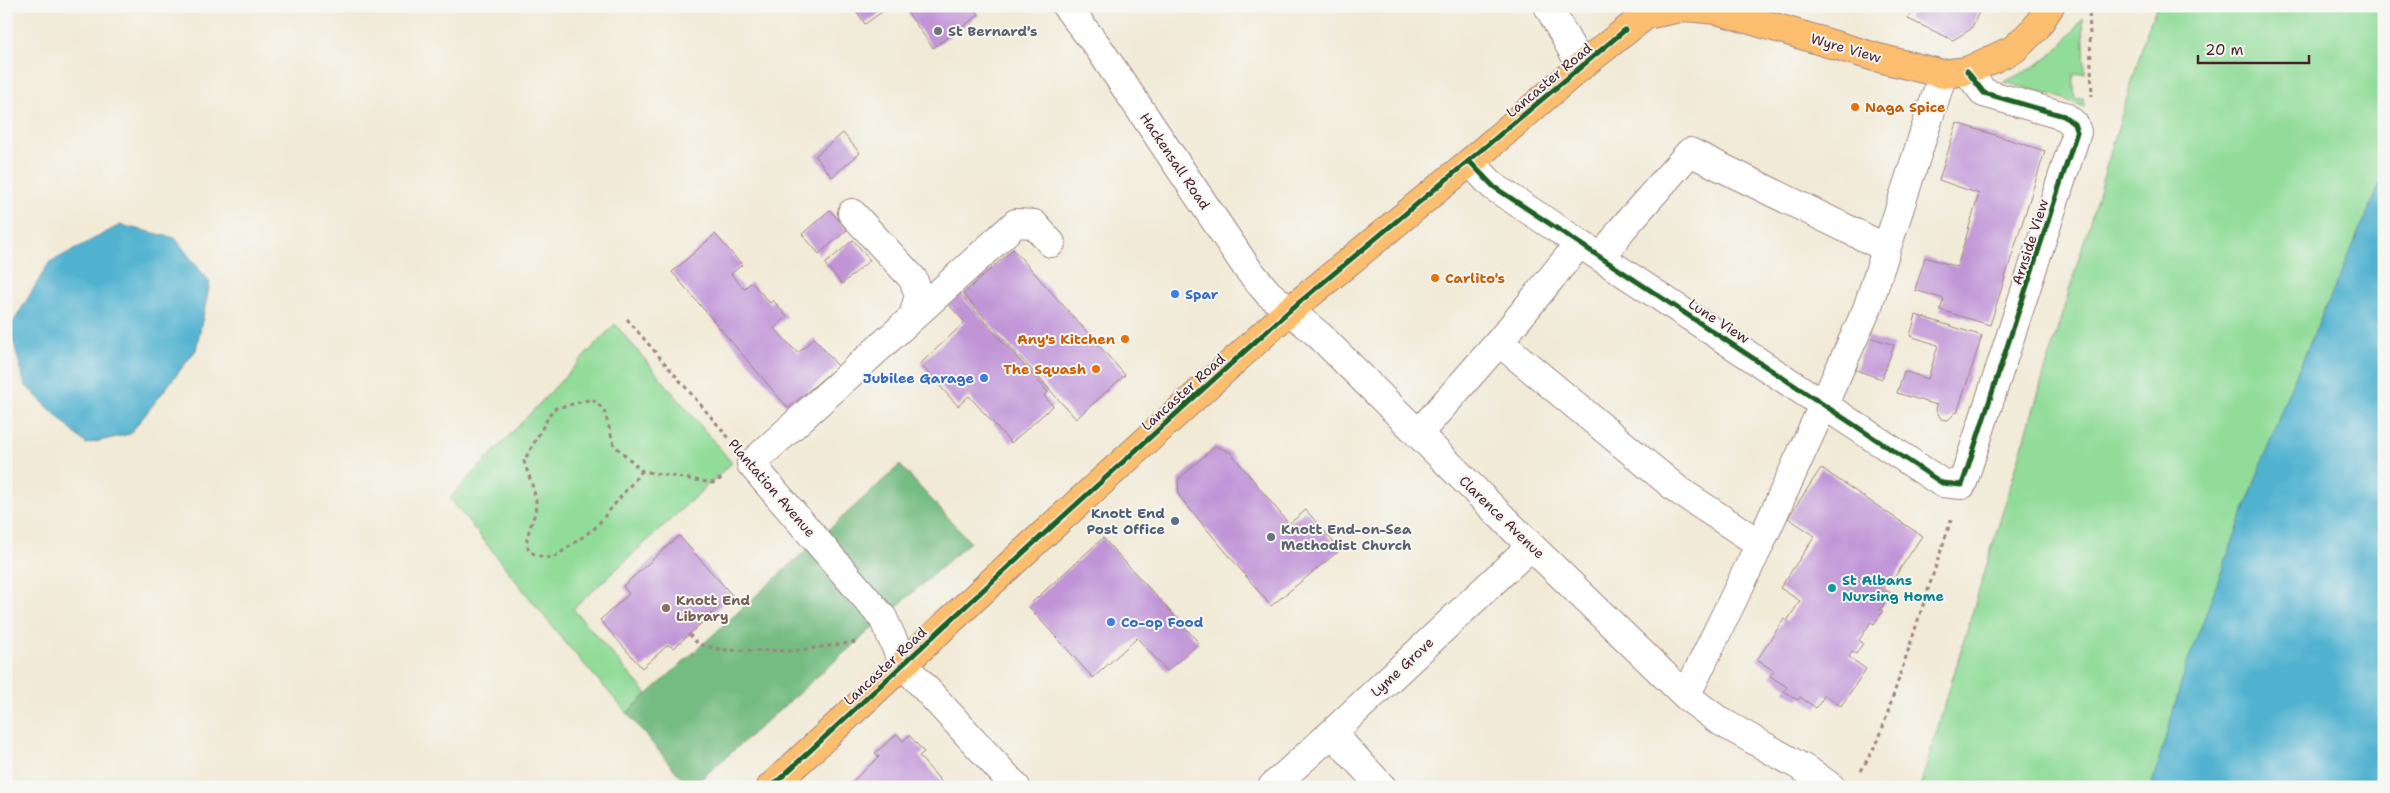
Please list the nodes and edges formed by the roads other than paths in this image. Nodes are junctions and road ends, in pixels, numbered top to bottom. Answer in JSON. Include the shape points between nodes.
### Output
{"nodes":[{"id":1,"x":1066,"y":6,"type":"edge"},
{"id":2,"x":1548,"y":6,"type":"edge"},
{"id":3,"x":2050,"y":6,"type":"edge"},
{"id":4,"x":1638,"y":17,"type":"edge"},
{"id":5,"x":1581,"y":66,"type":"junction"},
{"id":6,"x":1955,"y":72,"type":"junction"},
{"id":7,"x":1470,"y":162,"type":"junction"},
{"id":8,"x":852,"y":214,"type":"dead end"},
{"id":9,"x":1051,"y":243,"type":"dead end"},
{"id":10,"x":1579,"y":244,"type":"junction"},
{"id":11,"x":1886,"y":248,"type":"junction"},
{"id":12,"x":1602,"y":258,"type":"junction"},
{"id":13,"x":1289,"y":311,"type":"junction"},
{"id":14,"x":913,"y":317,"type":"junction"},
{"id":15,"x":1499,"y":342,"type":"junction"},
{"id":16,"x":1824,"y":403,"type":"junction"},
{"id":17,"x":1418,"y":434,"type":"junction"},
{"id":18,"x":1962,"y":485,"type":"joint"},
{"id":19,"x":1760,"y":544,"type":"junction"},
{"id":20,"x":1531,"y":546,"type":"junction"},
{"id":21,"x":904,"y":665,"type":"junction"},
{"id":22,"x":1686,"y":696,"type":"junction"},
{"id":23,"x":1332,"y":734,"type":"junction"},
{"id":24,"x":1844,"y":783,"type":"edge"},
{"id":25,"x":771,"y":787,"type":"edge"},
{"id":26,"x":1016,"y":787,"type":"edge"},
{"id":27,"x":1272,"y":787,"type":"edge"},
{"id":28,"x":1382,"y":787,"type":"edge"}],
"edges":[{"from":1,"to":13,"type":"street","name":"Hackensall Road","via":[[1098,47],[1247,268],[1268,294]]},
{"from":2,"to":5,"type":"street"},
{"from":3,"to":6,"type":"main road","via":[[2036,28],[2014,48]]},
{"from":4,"to":5,"type":"main road","name":"Lancaster Road"},
{"from":4,"to":6,"type":"main road","name":"Wyre View","via":[[1685,7],[1717,10],[1875,57]]},
{"from":5,"to":7,"type":"main road","name":"Lancaster Road"},
{"from":6,"to":11,"type":"street"},
{"from":6,"to":18,"type":"street","name":"Arnside View","via":[[1984,93],[2064,116],[2074,124],[2076,132]]},
{"from":7,"to":10,"type":"street","name":"Lune View","via":[[1494,187]]},
{"from":7,"to":13,"type":"main road","name":"Lancaster Road"},
{"from":8,"to":14,"type":"street","via":[[913,279],[919,295]]},
{"from":9,"to":14,"type":"street","via":[[1034,224],[1016,223]]},
{"from":10,"to":12,"type":"street","name":"Lune View"},
{"from":10,"to":15,"type":"street"},
{"from":11,"to":12,"type":"street","via":[[1690,152],[1622,229]]},
{"from":11,"to":16,"type":"street","via":[[1867,309]]},
{"from":12,"to":16,"type":"street","name":"Lune View"},
{"from":13,"to":17,"type":"street","name":"Clarence Avenue","via":[[1319,335]]},
{"from":13,"to":21,"type":"main road","name":"Lancaster Road"},
{"from":14,"to":21,"type":"street","name":"Plantation Avenue","via":[[751,464],[883,618]]},
{"from":15,"to":17,"type":"street"},
{"from":15,"to":19,"type":"street","via":[[1678,490]]},
{"from":16,"to":18,"type":"street","name":"Lune View","via":[[1942,483]]},
{"from":16,"to":19,"type":"street"},
{"from":17,"to":20,"type":"street","name":"Clarence Avenue"},
{"from":19,"to":22,"type":"street"},
{"from":20,"to":22,"type":"street","name":"Clarence Avenue"},
{"from":20,"to":23,"type":"street","name":"Lyme Grove"},
{"from":21,"to":25,"type":"main road","name":"Lancaster Road"},
{"from":21,"to":26,"type":"street","name":"Plantation Avenue"},
{"from":22,"to":24,"type":"street","name":"Clarence Avenue","via":[[1718,720],[1810,772]]},
{"from":23,"to":27,"type":"street","name":"Lyme Grove"},
{"from":23,"to":28,"type":"street"}]}
